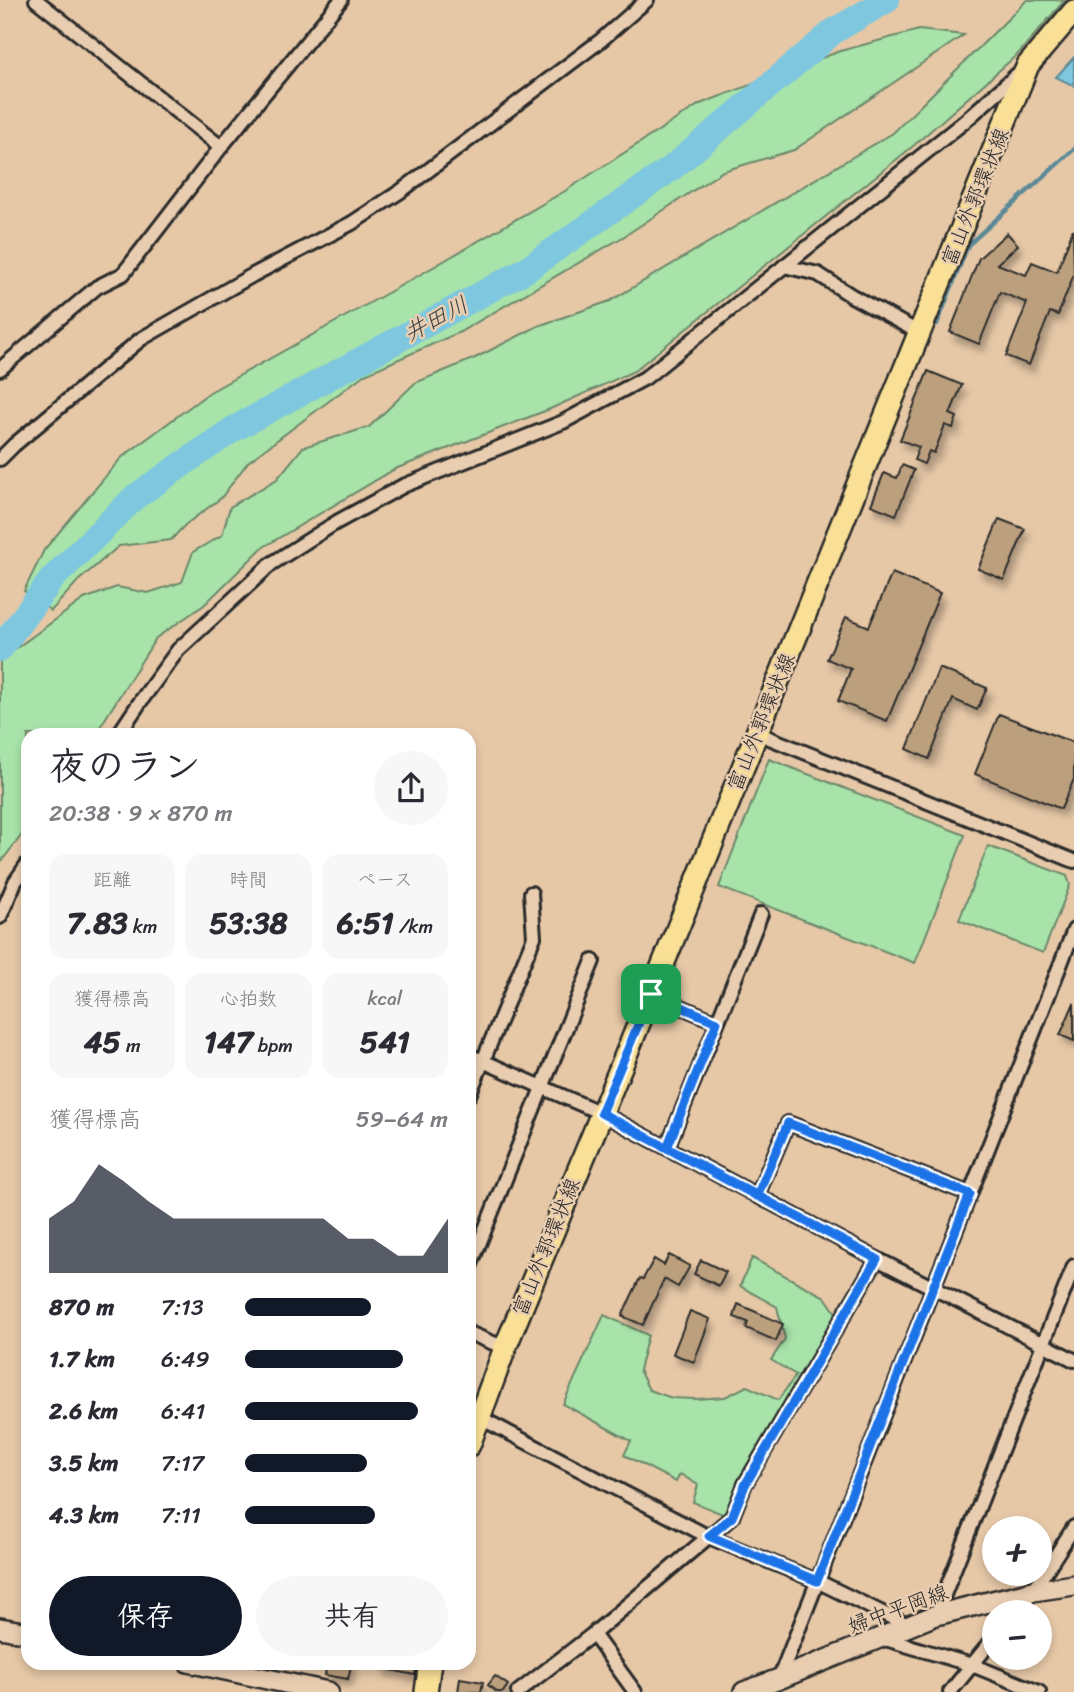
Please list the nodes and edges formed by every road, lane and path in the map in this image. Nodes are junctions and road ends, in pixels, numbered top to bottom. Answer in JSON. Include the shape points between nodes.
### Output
{"nodes":[{"id":1,"x":36,"y":0,"type":"edge"},
{"id":2,"x":341,"y":0,"type":"edge"},
{"id":3,"x":647,"y":0,"type":"edge"},
{"id":4,"x":1074,"y":11,"type":"edge"},
{"id":5,"x":1028,"y":65,"type":"junction"},
{"id":6,"x":221,"y":147,"type":"junction"},
{"id":7,"x":784,"y":266,"type":"junction"},
{"id":8,"x":920,"y":333,"type":"junction"},
{"id":9,"x":0,"y":369,"type":"edge"},
{"id":10,"x":0,"y":459,"type":"edge"},
{"id":11,"x":123,"y":728,"type":"edge"},
{"id":12,"x":757,"y":733,"type":"junction"},
{"id":13,"x":1074,"y":861,"type":"edge"},
{"id":14,"x":21,"y":874,"type":"edge"},
{"id":15,"x":531,"y":893,"type":"dead end"},
{"id":16,"x":761,"y":914,"type":"dead end"},
{"id":17,"x":0,"y":918,"type":"edge"},
{"id":18,"x":1074,"y":930,"type":"edge"},
{"id":19,"x":593,"y":961,"type":"dead end"},
{"id":20,"x":651,"y":994,"type":"junction"},
{"id":21,"x":717,"y":1022,"type":"junction"},
{"id":22,"x":476,"y":1058,"type":"edge"},
{"id":23,"x":483,"y":1061,"type":"junction"},
{"id":24,"x":476,"y":1078,"type":"edge"},
{"id":25,"x":542,"y":1087,"type":"junction"},
{"id":26,"x":601,"y":1113,"type":"junction"},
{"id":27,"x":667,"y":1148,"type":"junction"},
{"id":28,"x":970,"y":1194,"type":"junction"},
{"id":29,"x":757,"y":1196,"type":"junction"},
{"id":30,"x":476,"y":1252,"type":"edge"},
{"id":31,"x":877,"y":1259,"type":"junction"},
{"id":32,"x":1074,"y":1266,"type":"edge"},
{"id":33,"x":933,"y":1288,"type":"junction"},
{"id":34,"x":476,"y":1336,"type":"edge"},
{"id":35,"x":1043,"y":1343,"type":"junction"},
{"id":36,"x":505,"y":1349,"type":"junction"},
{"id":37,"x":1074,"y":1360,"type":"edge"},
{"id":38,"x":476,"y":1411,"type":"edge"},
{"id":39,"x":476,"y":1416,"type":"edge"},
{"id":40,"x":1074,"y":1527,"type":"edge"},
{"id":41,"x":709,"y":1536,"type":"junction"},
{"id":42,"x":817,"y":1581,"type":"junction"},
{"id":43,"x":1074,"y":1586,"type":"edge"},
{"id":44,"x":1033,"y":1591,"type":"junction"},
{"id":45,"x":1026,"y":1600,"type":"edge"},
{"id":46,"x":936,"y":1615,"type":"junction"},
{"id":47,"x":909,"y":1626,"type":"junction"},
{"id":48,"x":0,"y":1628,"type":"edge"},
{"id":49,"x":21,"y":1632,"type":"edge"},
{"id":50,"x":593,"y":1634,"type":"junction"},
{"id":51,"x":882,"y":1638,"type":"junction"},
{"id":52,"x":982,"y":1653,"type":"edge"},
{"id":53,"x":972,"y":1665,"type":"junction"},
{"id":54,"x":225,"y":1670,"type":"edge"},
{"id":55,"x":429,"y":1670,"type":"edge"},
{"id":56,"x":779,"y":1679,"type":"junction"},
{"id":57,"x":328,"y":1692,"type":"edge"},
{"id":58,"x":426,"y":1692,"type":"edge"},
{"id":59,"x":518,"y":1692,"type":"edge"},
{"id":60,"x":635,"y":1692,"type":"edge"},
{"id":61,"x":744,"y":1692,"type":"edge"},
{"id":62,"x":950,"y":1692,"type":"edge"},
{"id":63,"x":1039,"y":1692,"type":"edge"}],
"edges":[{"from":1,"to":6,"type":"street"},
{"from":2,"to":6,"type":"street"},
{"from":3,"to":10,"type":"street","via":[[600,41],[401,191],[352,223],[141,339]]},
{"from":4,"to":5,"type":"main road","name":"富山外郭環状線"},
{"from":5,"to":7,"type":"street"},
{"from":5,"to":8,"type":"main road","name":"富山外郭環状線"},
{"from":6,"to":9,"type":"street","via":[[123,274],[97,288]]},
{"from":7,"to":8,"type":"street","via":[[818,274]]},
{"from":7,"to":11,"type":"street","via":[[645,378],[563,422],[403,486],[271,564],[178,650]]},
{"from":8,"to":12,"type":"main road","name":"富山外郭環状線"},
{"from":12,"to":13,"type":"street"},
{"from":12,"to":20,"type":"main road","name":"富山外郭環状線"},
{"from":14,"to":17,"type":"street"},
{"from":15,"to":23,"type":"street","via":[[534,937]]},
{"from":16,"to":21,"type":"street"},
{"from":18,"to":28,"type":"street"},
{"from":19,"to":25,"type":"street"},
{"from":20,"to":21,"type":"street"},
{"from":20,"to":26,"type":"main road","name":"富山外郭環状線"},
{"from":21,"to":27,"type":"street"},
{"from":22,"to":23,"type":"street"},
{"from":23,"to":24,"type":"street"},
{"from":23,"to":25,"type":"street"},
{"from":25,"to":26,"type":"street"},
{"from":25,"to":30,"type":"street"},
{"from":26,"to":27,"type":"street"},
{"from":26,"to":36,"type":"main road","name":"富山外郭環状線"},
{"from":27,"to":29,"type":"street"},
{"from":28,"to":29,"type":"street","via":[[788,1123]]},
{"from":28,"to":33,"type":"street"},
{"from":29,"to":31,"type":"street"},
{"from":31,"to":33,"type":"street"},
{"from":31,"to":41,"type":"street","via":[[745,1485],[732,1517]]},
{"from":32,"to":35,"type":"street"},
{"from":33,"to":35,"type":"street"},
{"from":33,"to":42,"type":"street"},
{"from":34,"to":36,"type":"street"},
{"from":35,"to":37,"type":"street"},
{"from":35,"to":46,"type":"street"},
{"from":36,"to":38,"type":"main road","name":"富山外郭環状線"},
{"from":39,"to":41,"type":"street"},
{"from":40,"to":44,"type":"street"},
{"from":41,"to":42,"type":"street"},
{"from":41,"to":50,"type":"street"},
{"from":42,"to":47,"type":"street"},
{"from":42,"to":56,"type":"street"},
{"from":43,"to":44,"type":"main road","name":"婦中平岡線"},
{"from":44,"to":45,"type":"street"},
{"from":44,"to":46,"type":"main road","name":"婦中平岡線"},
{"from":46,"to":47,"type":"main road","name":"婦中平岡線"},
{"from":47,"to":51,"type":"main road","name":"婦中平岡線"},
{"from":48,"to":49,"type":"main road"},
{"from":50,"to":59,"type":"street"},
{"from":50,"to":60,"type":"street"},
{"from":51,"to":53,"type":"street"},
{"from":51,"to":56,"type":"main road","name":"婦中平岡線"},
{"from":52,"to":53,"type":"street"},
{"from":53,"to":62,"type":"street"},
{"from":53,"to":63,"type":"street"},
{"from":54,"to":57,"type":"main road"},
{"from":55,"to":58,"type":"main road"},
{"from":56,"to":61,"type":"main road","name":"婦中平岡線"}]}
